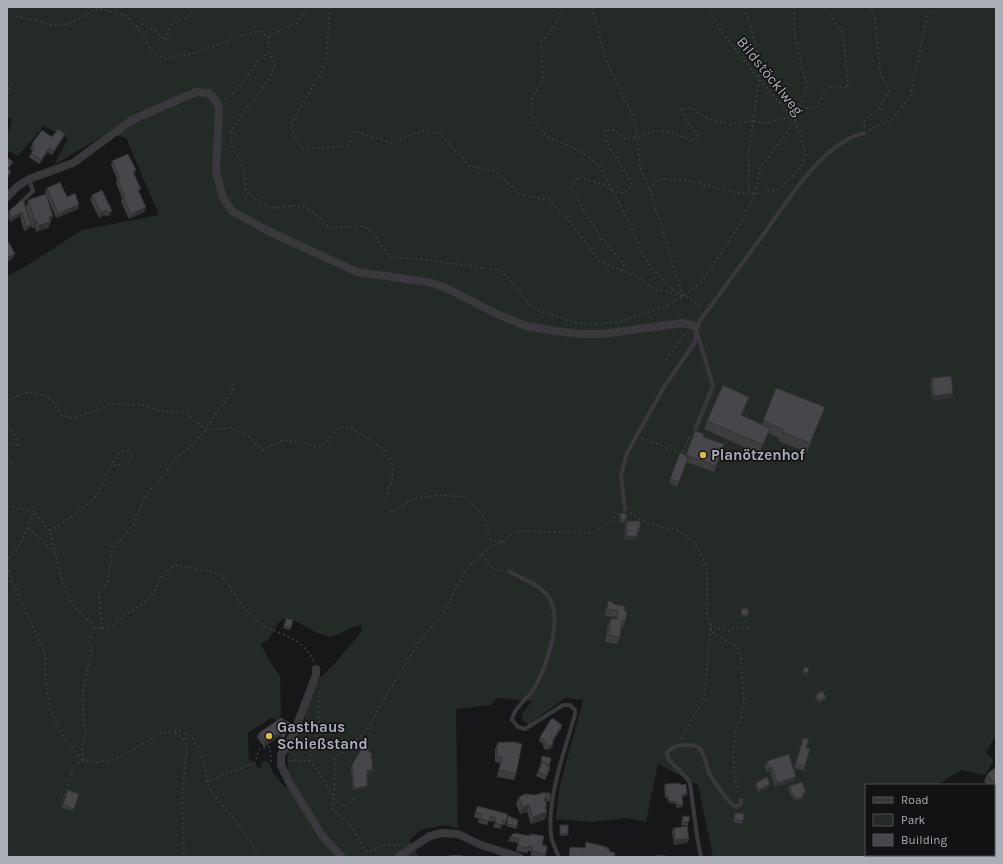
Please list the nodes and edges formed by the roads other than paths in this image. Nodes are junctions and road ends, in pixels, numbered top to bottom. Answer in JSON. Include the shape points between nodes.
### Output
{"nodes":[{"id":1,"x":864,"y":133,"type":"road end"},
{"id":2,"x":29,"y":179,"type":"junction"},
{"id":3,"x":7,"y":197,"type":"edge"},
{"id":4,"x":17,"y":205,"type":"edge"},
{"id":5,"x":696,"y":326,"type":"junction"},
{"id":6,"x":695,"y":430,"type":"edge"},
{"id":7,"x":625,"y":510,"type":"road end"},
{"id":8,"x":508,"y":571,"type":"road end"},
{"id":9,"x":316,"y":668,"type":"road end"},
{"id":10,"x":741,"y":800,"type":"road end"},
{"id":11,"x":400,"y":855,"type":"edge"},
{"id":12,"x":342,"y":857,"type":"edge"},
{"id":13,"x":450,"y":857,"type":"edge"},
{"id":14,"x":461,"y":857,"type":"edge"},
{"id":15,"x":519,"y":857,"type":"edge"},
{"id":16,"x":559,"y":857,"type":"edge"},
{"id":17,"x":701,"y":857,"type":"edge"}],
"edges":[{"from":1,"to":5,"type":"lane","via":[[844,141],[814,168]]},
{"from":2,"to":3,"type":"street"},
{"from":2,"to":4,"type":"lane","via":[[33,191]]},
{"from":2,"to":5,"type":"street","via":[[73,163],[132,120],[196,92],[208,94],[216,101],[219,109],[216,171],[223,198],[232,211],[270,232],[357,272],[428,282],[444,287],[526,326],[580,334],[602,334],[684,323]]},
{"from":5,"to":6,"type":"lane","via":[[713,386]]},
{"from":5,"to":7,"type":"lane","via":[[695,342],[664,387],[627,453],[621,476]]},
{"from":8,"to":16,"type":"lane","via":[[546,593],[553,603],[554,615],[550,648],[542,673],[512,720],[518,727],[525,729],[561,706],[570,705],[575,710],[552,805],[551,834]]},
{"from":9,"to":12,"type":"street","via":[[316,675],[294,733],[281,755],[281,765],[323,837]]},
{"from":10,"to":17,"type":"lane","via":[[738,806],[732,804],[709,772],[698,747],[677,746],[669,750],[667,756],[690,783]]},
{"from":11,"to":15,"type":"street","via":[[430,836],[442,833],[458,834],[480,845]]},
{"from":13,"to":14,"type":"lane"}]}
